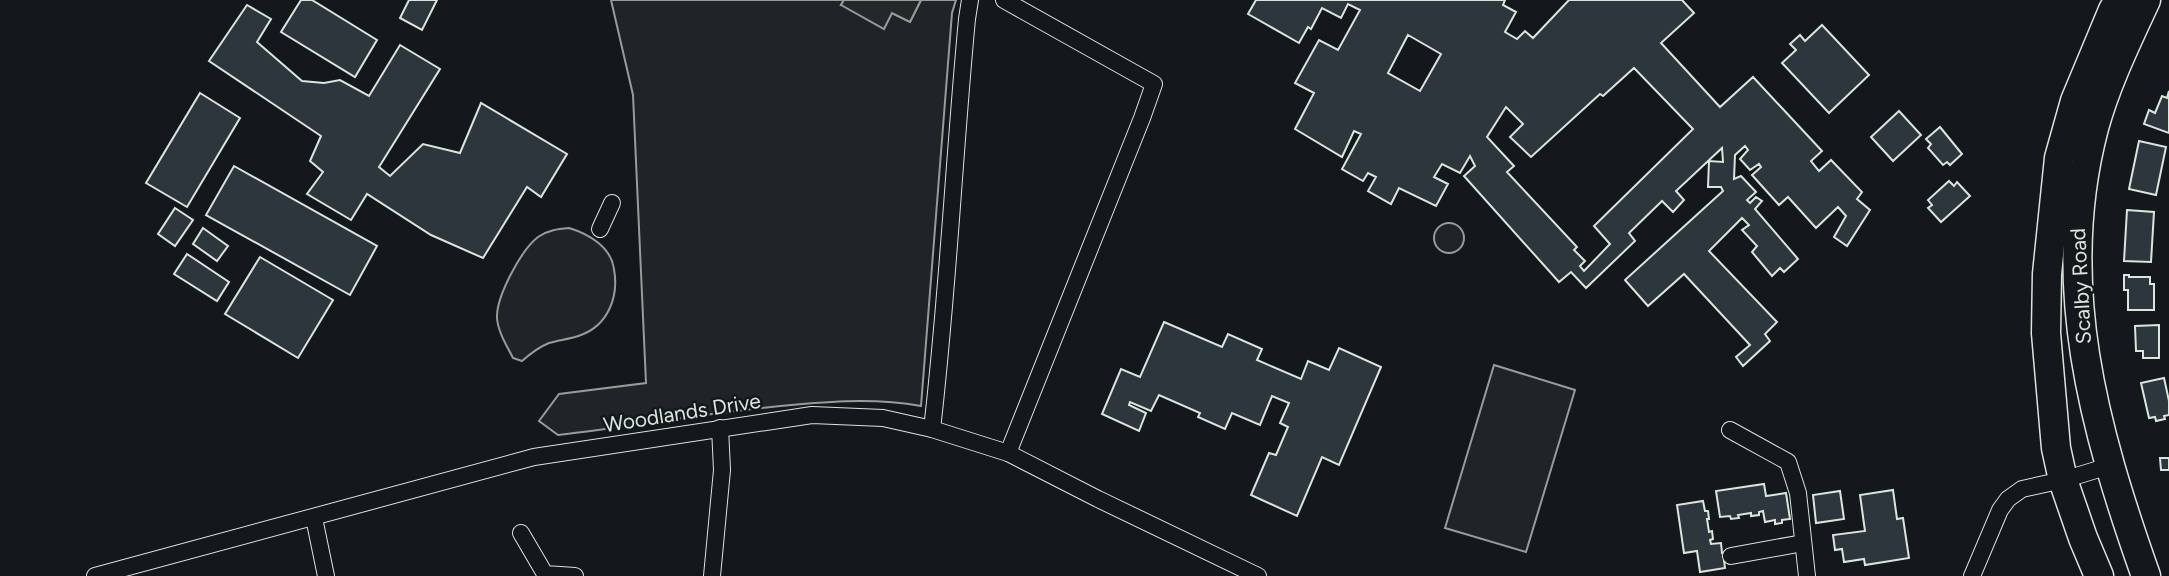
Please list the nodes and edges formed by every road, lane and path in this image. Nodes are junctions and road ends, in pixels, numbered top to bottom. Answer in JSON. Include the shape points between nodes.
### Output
{"nodes":[{"id":1,"x":970,"y":0,"type":"edge"},
{"id":2,"x":1004,"y":0,"type":"edge"},
{"id":3,"x":2119,"y":0,"type":"edge"},
{"id":4,"x":2146,"y":0,"type":"edge"},
{"id":5,"x":612,"y":202,"type":"dead end"},
{"id":6,"x":600,"y":229,"type":"dead end"},
{"id":7,"x":720,"y":428,"type":"junction"},
{"id":8,"x":932,"y":429,"type":"junction"},
{"id":9,"x":1730,"y":430,"type":"dead end"},
{"id":10,"x":1008,"y":453,"type":"junction"},
{"id":11,"x":2109,"y":466,"type":"junction"},
{"id":12,"x":2063,"y":480,"type":"junction"},
{"id":13,"x":314,"y":518,"type":"junction"},
{"id":14,"x":521,"y":533,"type":"dead end"},
{"id":15,"x":1803,"y":543,"type":"junction"},
{"id":16,"x":1731,"y":556,"type":"dead end"},
{"id":17,"x":95,"y":576,"type":"edge"},
{"id":18,"x":326,"y":576,"type":"edge"},
{"id":19,"x":575,"y":576,"type":"edge"},
{"id":20,"x":712,"y":576,"type":"edge"},
{"id":21,"x":1258,"y":576,"type":"edge"},
{"id":22,"x":1807,"y":576,"type":"edge"},
{"id":23,"x":1972,"y":576,"type":"edge"},
{"id":24,"x":2099,"y":576,"type":"edge"},
{"id":25,"x":2146,"y":576,"type":"edge"}],
"edges":[{"from":1,"to":8,"type":"street"},
{"from":2,"to":10,"type":"street","via":[[1154,84]]},
{"from":3,"to":12,"type":"highway","name":"Scalby Road","via":[[2075,101],[2059,158],[2046,332]]},
{"from":4,"to":11,"type":"highway","name":"Scalby Road","via":[[2097,118],[2078,206],[2076,256],[2083,340]]},
{"from":5,"to":6,"type":"street"},
{"from":7,"to":8,"type":"street","name":"Woodlands Drive","via":[[811,415],[883,418]]},
{"from":7,"to":13,"type":"street","name":"Woodlands Drive","via":[[534,457]]},
{"from":7,"to":20,"type":"street","via":[[722,470]]},
{"from":8,"to":10,"type":"street","name":"Woodlands Drive"},
{"from":9,"to":15,"type":"street","via":[[1788,462],[1798,493]]},
{"from":10,"to":21,"type":"street","name":"Woodlands Drive"},
{"from":11,"to":12,"type":"street"},
{"from":11,"to":25,"type":"highway","name":"Scalby Road"},
{"from":12,"to":23,"type":"street","via":[[2022,489],[2008,499]]},
{"from":12,"to":24,"type":"highway","name":"Scalby Road"},
{"from":13,"to":17,"type":"street","name":"Woodlands Drive"},
{"from":13,"to":18,"type":"street"},
{"from":14,"to":19,"type":"street","via":[[545,574]]},
{"from":15,"to":16,"type":"street"},
{"from":15,"to":22,"type":"street"}]}
